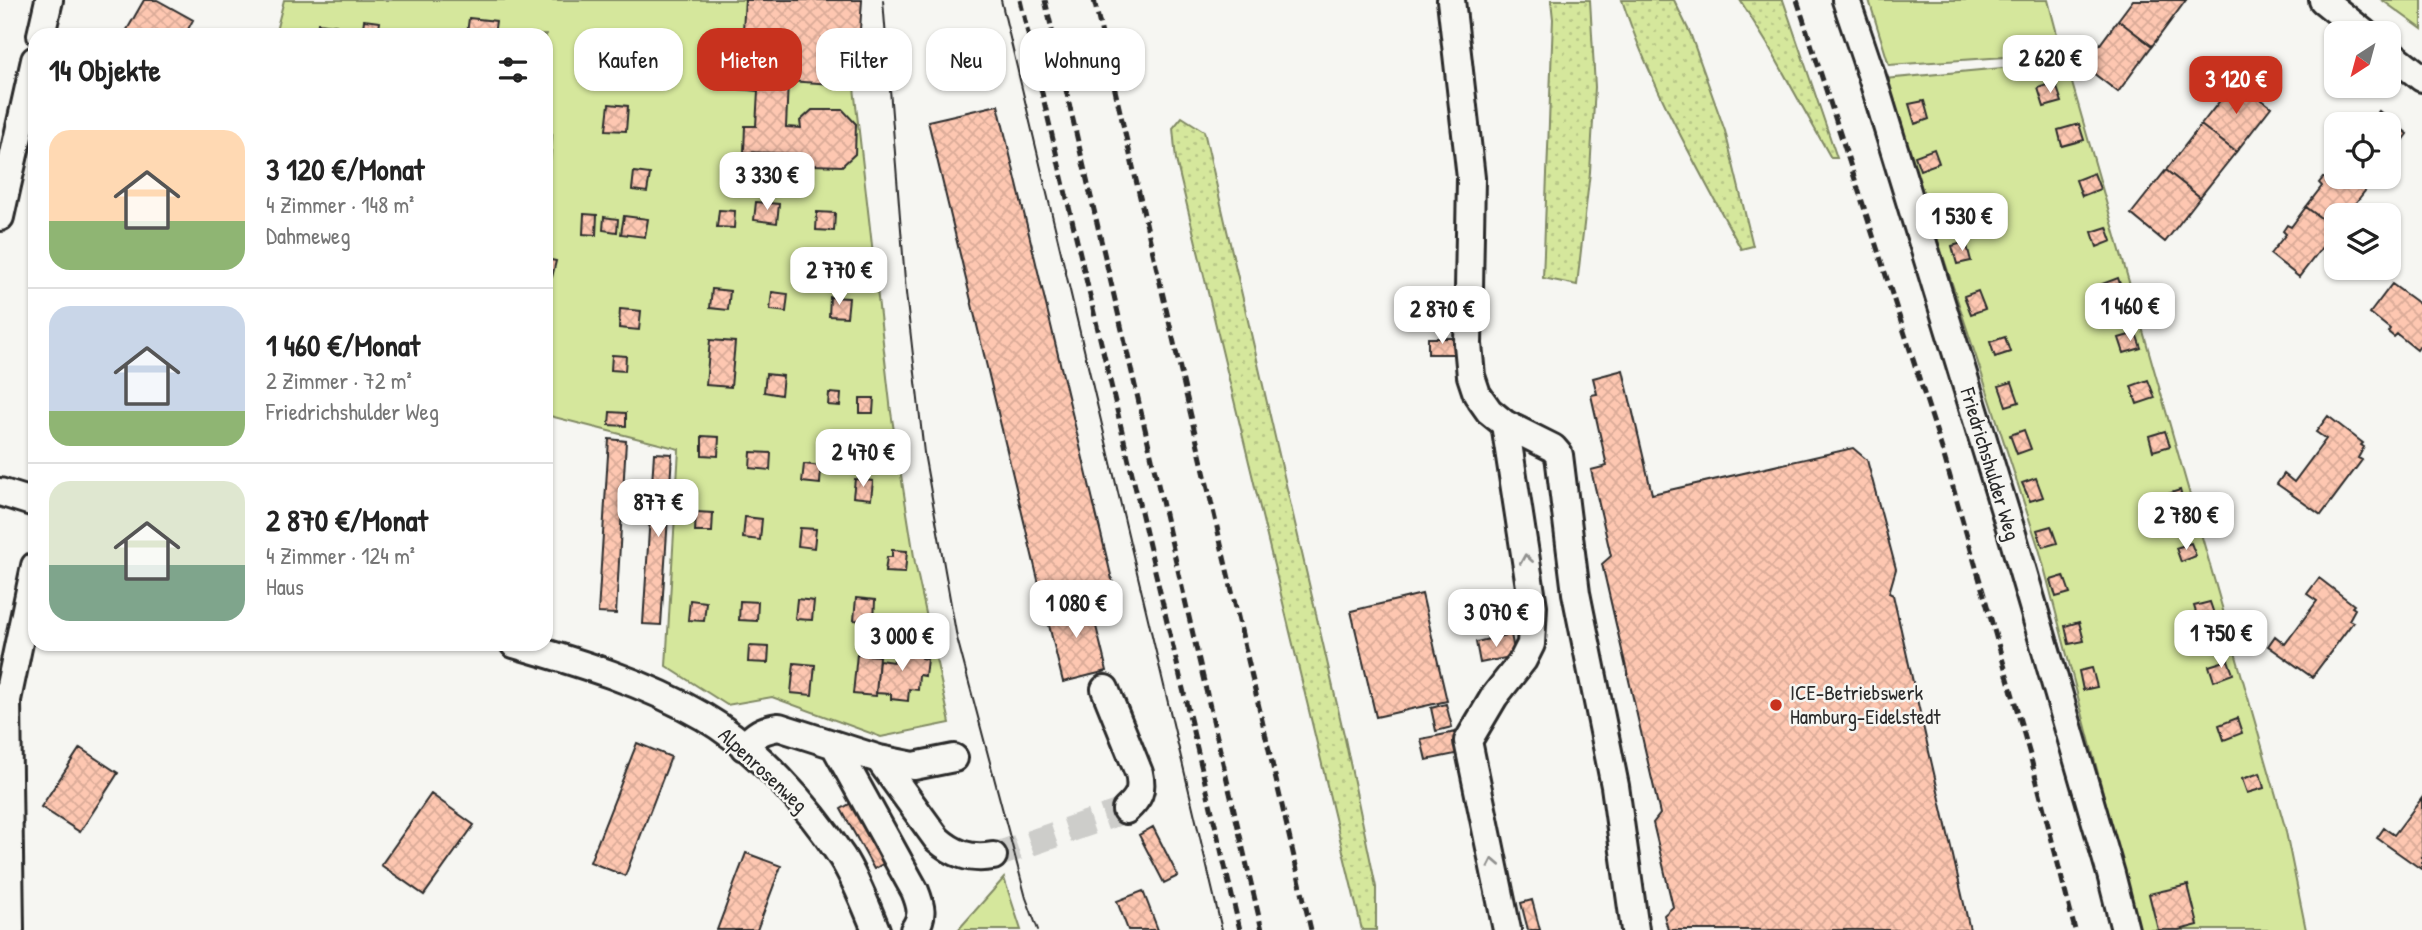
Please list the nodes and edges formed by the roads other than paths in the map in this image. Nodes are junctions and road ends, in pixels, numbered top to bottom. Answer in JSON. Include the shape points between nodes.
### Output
{"nodes":[{"id":1,"x":48,"y":0,"type":"edge"},
{"id":2,"x":1451,"y":0,"type":"edge"},
{"id":3,"x":1846,"y":0,"type":"edge"},
{"id":4,"x":2323,"y":0,"type":"edge"},
{"id":5,"x":2343,"y":0,"type":"edge"},
{"id":6,"x":2349,"y":21,"type":"edge"},
{"id":7,"x":2355,"y":21,"type":"edge"},
{"id":8,"x":42,"y":28,"type":"edge"},
{"id":9,"x":2401,"y":61,"type":"edge"},
{"id":10,"x":2422,"y":78,"type":"edge"},
{"id":11,"x":28,"y":92,"type":"edge"},
{"id":12,"x":0,"y":218,"type":"edge"},
{"id":13,"x":1505,"y":424,"type":"junction"},
{"id":14,"x":0,"y":492,"type":"edge"},
{"id":15,"x":28,"y":501,"type":"edge"},
{"id":16,"x":28,"y":596,"type":"edge"},
{"id":17,"x":538,"y":651,"type":"edge"},
{"id":18,"x":1105,"y":689,"type":"dead end"},
{"id":19,"x":4,"y":699,"type":"edge"},
{"id":20,"x":835,"y":746,"type":"junction"},
{"id":21,"x":744,"y":747,"type":"junction"},
{"id":22,"x":954,"y":758,"type":"dead end"},
{"id":23,"x":879,"y":759,"type":"junction"},
{"id":24,"x":1126,"y":810,"type":"tunnel mouth"},
{"id":25,"x":993,"y":856,"type":"tunnel mouth"},
{"id":26,"x":10,"y":930,"type":"edge"},
{"id":27,"x":876,"y":930,"type":"edge"},
{"id":28,"x":914,"y":930,"type":"edge"},
{"id":29,"x":1507,"y":930,"type":"edge"},
{"id":30,"x":1635,"y":930,"type":"edge"},
{"id":31,"x":2125,"y":930,"type":"edge"}],
"edges":[{"from":1,"to":8,"type":"street"},
{"from":2,"to":13,"type":"street","via":[[1471,178],[1471,376],[1489,411]]},
{"from":3,"to":31,"type":"street","name":"Friedrichshulder Weg","via":[[2012,534]]},
{"from":4,"to":6,"type":"street"},
{"from":5,"to":7,"type":"street"},
{"from":9,"to":10,"type":"street"},
{"from":11,"to":12,"type":"street"},
{"from":29,"to":13,"type":"street","one_way":true,"via":[[1468,741],[1531,644],[1533,606]]},
{"from":13,"to":30,"type":"street","via":[[1559,455],[1576,593],[1615,786]]},
{"from":14,"to":15,"type":"street"},
{"from":16,"to":19,"type":"street"},
{"from":17,"to":21,"type":"street","name":"Alpenrosenweg","via":[[626,679],[705,718]]},
{"from":18,"to":24,"type":"street","via":[[1142,786],[1139,798]]},
{"from":19,"to":26,"type":"street"},
{"from":20,"to":21,"type":"street","via":[[779,727],[766,729]]},
{"from":20,"to":23,"type":"street"},
{"from":20,"to":28,"type":"street","via":[[915,891],[921,918]]},
{"from":21,"to":27,"type":"street","name":"Alpenrosenweg","via":[[813,817],[843,859]]},
{"from":22,"to":23,"type":"street","via":[[914,766]]},
{"from":23,"to":25,"type":"street","via":[[948,849],[979,859]]}]}
